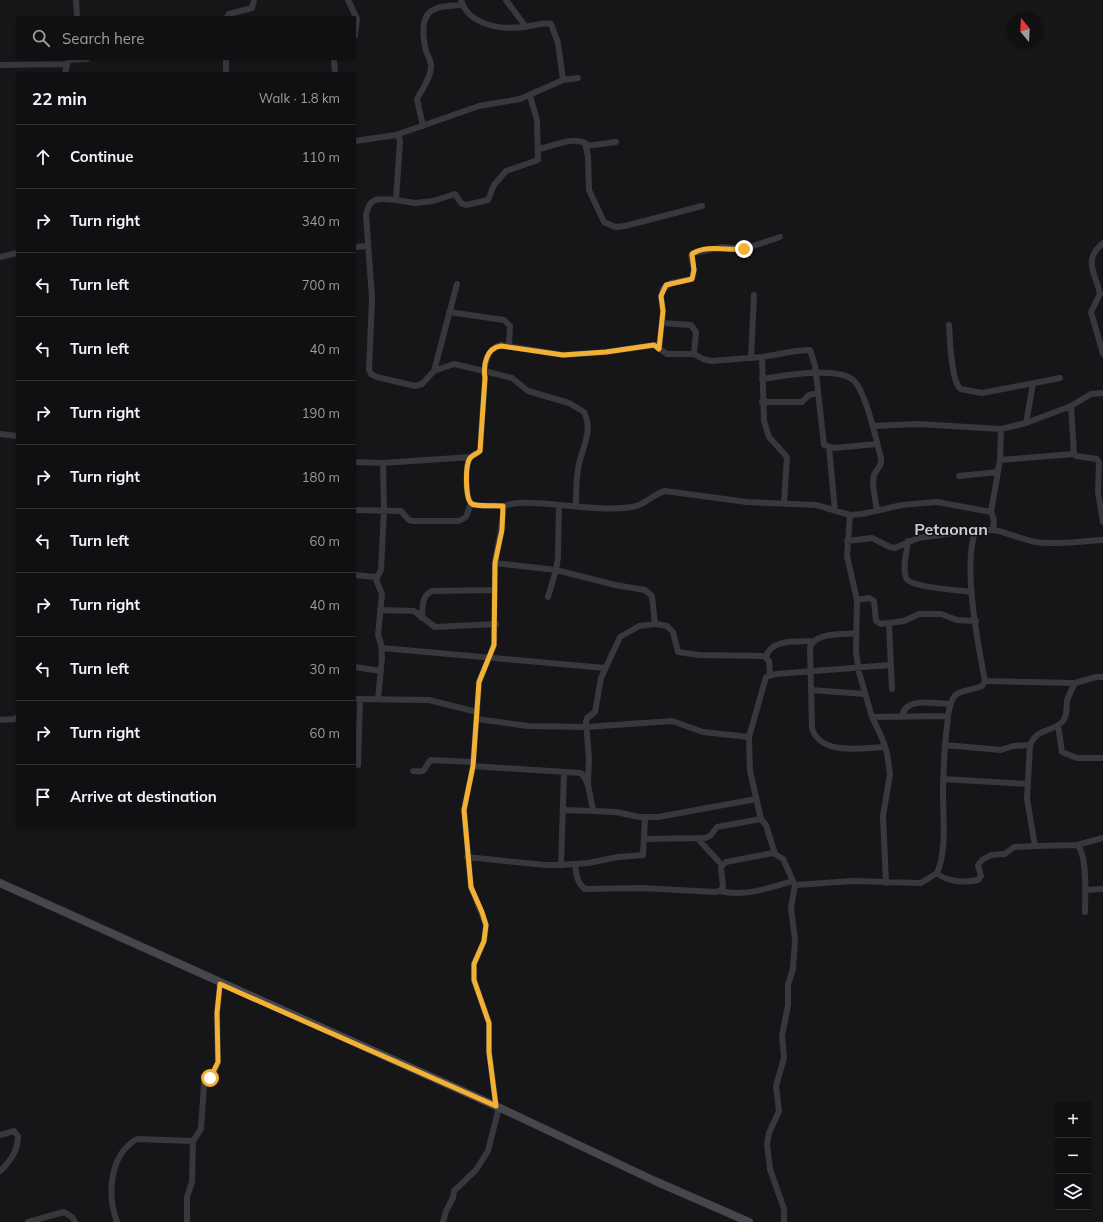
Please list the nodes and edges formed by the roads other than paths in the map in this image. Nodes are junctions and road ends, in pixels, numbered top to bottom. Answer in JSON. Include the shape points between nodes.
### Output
{"nodes":[{"id":1,"x":76,"y":0,"type":"edge"},
{"id":2,"x":254,"y":0,"type":"edge"},
{"id":3,"x":348,"y":0,"type":"edge"},
{"id":4,"x":506,"y":0,"type":"edge"},
{"id":5,"x":462,"y":3,"type":"edge"},
{"id":6,"x":77,"y":16,"type":"edge"},
{"id":7,"x":228,"y":16,"type":"edge"},
{"id":8,"x":356,"y":16,"type":"edge"},
{"id":9,"x":356,"y":17,"type":"edge"},
{"id":10,"x":526,"y":27,"type":"junction"},
{"id":11,"x":356,"y":28,"type":"edge"},
{"id":12,"x":226,"y":60,"type":"edge"},
{"id":13,"x":334,"y":60,"type":"edge"},
{"id":14,"x":68,"y":61,"type":"edge"},
{"id":15,"x":0,"y":65,"type":"edge"},
{"id":16,"x":65,"y":72,"type":"edge"},
{"id":17,"x":226,"y":72,"type":"edge"},
{"id":18,"x":335,"y":72,"type":"edge"},
{"id":19,"x":578,"y":78,"type":"dead end"},
{"id":20,"x":564,"y":80,"type":"junction"},
{"id":21,"x":530,"y":96,"type":"junction"},
{"id":22,"x":423,"y":126,"type":"junction"},
{"id":23,"x":396,"y":135,"type":"junction"},
{"id":24,"x":356,"y":141,"type":"edge"},
{"id":25,"x":616,"y":142,"type":"dead end"},
{"id":26,"x":586,"y":146,"type":"junction"},
{"id":27,"x":539,"y":149,"type":"junction"},
{"id":28,"x":396,"y":200,"type":"junction"},
{"id":29,"x":702,"y":206,"type":"dead end"},
{"id":30,"x":780,"y":237,"type":"dead end"},
{"id":31,"x":1103,"y":243,"type":"edge"},
{"id":32,"x":367,"y":246,"type":"junction"},
{"id":33,"x":356,"y":247,"type":"edge"},
{"id":34,"x":16,"y":253,"type":"edge"},
{"id":35,"x":0,"y":257,"type":"edge"},
{"id":36,"x":457,"y":284,"type":"dead end"},
{"id":37,"x":754,"y":295,"type":"dead end"},
{"id":38,"x":449,"y":312,"type":"junction"},
{"id":39,"x":662,"y":323,"type":"junction"},
{"id":40,"x":949,"y":326,"type":"dead end"},
{"id":41,"x":509,"y":347,"type":"junction"},
{"id":42,"x":659,"y":349,"type":"junction"},
{"id":43,"x":694,"y":354,"type":"junction"},
{"id":44,"x":1103,"y":354,"type":"edge"},
{"id":45,"x":762,"y":357,"type":"junction"},
{"id":46,"x":750,"y":358,"type":"junction"},
{"id":47,"x":434,"y":371,"type":"junction"},
{"id":48,"x":484,"y":371,"type":"junction"},
{"id":49,"x":816,"y":373,"type":"junction"},
{"id":50,"x":1060,"y":378,"type":"dead end"},
{"id":51,"x":762,"y":379,"type":"junction"},
{"id":52,"x":1033,"y":384,"type":"junction"},
{"id":53,"x":1103,"y":393,"type":"edge"},
{"id":54,"x":818,"y":394,"type":"junction"},
{"id":55,"x":762,"y":402,"type":"junction"},
{"id":56,"x":1071,"y":406,"type":"junction"},
{"id":57,"x":1026,"y":423,"type":"junction"},
{"id":58,"x":872,"y":426,"type":"junction"},
{"id":59,"x":1001,"y":429,"type":"junction"},
{"id":60,"x":0,"y":434,"type":"edge"},
{"id":61,"x":16,"y":436,"type":"edge"},
{"id":62,"x":877,"y":444,"type":"junction"},
{"id":63,"x":829,"y":447,"type":"junction"},
{"id":64,"x":1074,"y":454,"type":"junction"},
{"id":65,"x":471,"y":457,"type":"junction"},
{"id":66,"x":1000,"y":460,"type":"junction"},
{"id":67,"x":356,"y":462,"type":"edge"},
{"id":68,"x":383,"y":463,"type":"junction"},
{"id":69,"x":998,"y":472,"type":"junction"},
{"id":70,"x":959,"y":476,"type":"dead end"},
{"id":71,"x":471,"y":503,"type":"junction"},
{"id":72,"x":784,"y":503,"type":"junction"},
{"id":73,"x":558,"y":505,"type":"junction"},
{"id":74,"x":503,"y":506,"type":"junction"},
{"id":75,"x":576,"y":506,"type":"junction"},
{"id":76,"x":356,"y":510,"type":"edge"},
{"id":77,"x":384,"y":510,"type":"junction"},
{"id":78,"x":835,"y":511,"type":"junction"},
{"id":79,"x":877,"y":511,"type":"junction"},
{"id":80,"x":991,"y":512,"type":"junction"},
{"id":81,"x":850,"y":515,"type":"junction"},
{"id":82,"x":1103,"y":522,"type":"edge"},
{"id":83,"x":976,"y":530,"type":"junction"},
{"id":84,"x":993,"y":530,"type":"junction"},
{"id":85,"x":1103,"y":540,"type":"edge"},
{"id":86,"x":847,"y":541,"type":"junction"},
{"id":87,"x":908,"y":541,"type":"junction"},
{"id":88,"x":495,"y":563,"type":"junction"},
{"id":89,"x":556,"y":570,"type":"junction"},
{"id":90,"x":356,"y":575,"type":"edge"},
{"id":91,"x":376,"y":579,"type":"junction"},
{"id":92,"x":495,"y":590,"type":"junction"},
{"id":93,"x":972,"y":592,"type":"junction"},
{"id":94,"x":548,"y":597,"type":"dead end"},
{"id":95,"x":857,"y":600,"type":"junction"},
{"id":96,"x":380,"y":610,"type":"junction"},
{"id":97,"x":422,"y":618,"type":"junction"},
{"id":98,"x":976,"y":621,"type":"junction"},
{"id":99,"x":496,"y":624,"type":"junction"},
{"id":100,"x":655,"y":624,"type":"junction"},
{"id":101,"x":889,"y":624,"type":"junction"},
{"id":102,"x":856,"y":633,"type":"junction"},
{"id":103,"x":814,"y":640,"type":"junction"},
{"id":104,"x":382,"y":648,"type":"junction"},
{"id":105,"x":766,"y":657,"type":"junction"},
{"id":106,"x":489,"y":658,"type":"junction"},
{"id":107,"x":890,"y":665,"type":"junction"},
{"id":108,"x":356,"y":667,"type":"edge"},
{"id":109,"x":605,"y":668,"type":"junction"},
{"id":110,"x":859,"y":668,"type":"junction"},
{"id":111,"x":380,"y":671,"type":"junction"},
{"id":112,"x":811,"y":672,"type":"junction"},
{"id":113,"x":770,"y":675,"type":"junction"},
{"id":114,"x":1103,"y":677,"type":"edge"},
{"id":115,"x":985,"y":681,"type":"junction"},
{"id":116,"x":1075,"y":683,"type":"junction"},
{"id":117,"x":892,"y":689,"type":"dead end"},
{"id":118,"x":811,"y":690,"type":"junction"},
{"id":119,"x":866,"y":694,"type":"junction"},
{"id":120,"x":357,"y":699,"type":"edge"},
{"id":121,"x":378,"y":699,"type":"junction"},
{"id":122,"x":950,"y":704,"type":"junction"},
{"id":123,"x":477,"y":716,"type":"junction"},
{"id":124,"x":948,"y":716,"type":"junction"},
{"id":125,"x":872,"y":717,"type":"junction"},
{"id":126,"x":902,"y":717,"type":"junction"},
{"id":127,"x":16,"y":718,"type":"edge"},
{"id":128,"x":0,"y":720,"type":"edge"},
{"id":129,"x":1058,"y":725,"type":"junction"},
{"id":130,"x":586,"y":727,"type":"junction"},
{"id":131,"x":748,"y":738,"type":"junction"},
{"id":132,"x":945,"y":745,"type":"junction"},
{"id":133,"x":1030,"y":745,"type":"junction"},
{"id":134,"x":885,"y":747,"type":"junction"},
{"id":135,"x":1103,"y":758,"type":"edge"},
{"id":136,"x":473,"y":764,"type":"junction"},
{"id":137,"x":358,"y":765,"type":"dead end"},
{"id":138,"x":413,"y":771,"type":"dead end"},
{"id":139,"x":564,"y":772,"type":"junction"},
{"id":140,"x":943,"y":779,"type":"junction"},
{"id":141,"x":588,"y":784,"type":"junction"},
{"id":142,"x":1027,"y":784,"type":"junction"},
{"id":143,"x":756,"y":799,"type":"junction"},
{"id":144,"x":563,"y":810,"type":"junction"},
{"id":145,"x":594,"y":811,"type":"junction"},
{"id":146,"x":645,"y":818,"type":"junction"},
{"id":147,"x":761,"y":819,"type":"junction"},
{"id":148,"x":697,"y":838,"type":"junction"},
{"id":149,"x":1103,"y":838,"type":"edge"},
{"id":150,"x":645,"y":839,"type":"junction"},
{"id":151,"x":1077,"y":845,"type":"junction"},
{"id":152,"x":1034,"y":846,"type":"junction"},
{"id":153,"x":775,"y":854,"type":"junction"},
{"id":154,"x":467,"y":857,"type":"junction"},
{"id":155,"x":575,"y":864,"type":"junction"},
{"id":156,"x":560,"y":865,"type":"junction"},
{"id":157,"x":722,"y":865,"type":"junction"},
{"id":158,"x":937,"y":873,"type":"junction"},
{"id":159,"x":0,"y":883,"type":"edge"},
{"id":160,"x":794,"y":883,"type":"junction"},
{"id":161,"x":886,"y":883,"type":"junction"},
{"id":162,"x":1103,"y":889,"type":"edge"},
{"id":163,"x":1084,"y":890,"type":"junction"},
{"id":164,"x":720,"y":891,"type":"junction"},
{"id":165,"x":1085,"y":912,"type":"dead end"},
{"id":166,"x":220,"y":984,"type":"junction"},
{"id":167,"x":498,"y":1107,"type":"junction"},
{"id":168,"x":0,"y":1135,"type":"edge"},
{"id":169,"x":194,"y":1141,"type":"junction"},
{"id":170,"x":0,"y":1171,"type":"edge"},
{"id":171,"x":28,"y":1222,"type":"edge"},
{"id":172,"x":75,"y":1222,"type":"edge"},
{"id":173,"x":116,"y":1222,"type":"edge"},
{"id":174,"x":187,"y":1222,"type":"edge"},
{"id":175,"x":443,"y":1222,"type":"edge"},
{"id":176,"x":749,"y":1222,"type":"edge"},
{"id":177,"x":784,"y":1222,"type":"edge"}],
"edges":[{"from":1,"to":6,"type":"street"},
{"from":2,"to":7,"type":"street","via":[[252,8]]},
{"from":3,"to":8,"type":"street"},
{"from":4,"to":10,"type":"street"},
{"from":5,"to":10,"type":"street","via":[[470,17],[480,22],[500,27]]},
{"from":5,"to":22,"type":"street","via":[[435,8],[424,24],[424,41],[431,70],[426,85],[417,99]]},
{"from":9,"to":11,"type":"street"},
{"from":10,"to":20,"type":"street","via":[[550,23],[554,28]]},
{"from":12,"to":17,"type":"street"},
{"from":13,"to":18,"type":"street"},
{"from":14,"to":15,"type":"street"},
{"from":14,"to":16,"type":"street"},
{"from":19,"to":20,"type":"street"},
{"from":20,"to":21,"type":"street"},
{"from":21,"to":22,"type":"street","via":[[479,106]]},
{"from":21,"to":27,"type":"street","via":[[537,120]]},
{"from":22,"to":23,"type":"street"},
{"from":23,"to":24,"type":"street"},
{"from":23,"to":28,"type":"street","via":[[400,141]]},
{"from":25,"to":26,"type":"street"},
{"from":26,"to":27,"type":"street","via":[[576,141]]},
{"from":26,"to":29,"type":"street","via":[[589,190],[604,222],[609,226],[625,226]]},
{"from":27,"to":28,"type":"street","via":[[535,162],[506,171],[494,185],[491,197],[486,202],[463,205],[455,194],[415,203]]},
{"from":28,"to":32,"type":"street","via":[[374,200],[370,204],[366,214]]},
{"from":30,"to":39,"type":"street","via":[[744,249],[723,247],[693,253],[692,279],[671,284],[663,289]]},
{"from":31,"to":44,"type":"street","via":[[1091,259],[1092,273],[1100,294],[1091,312]]},
{"from":32,"to":33,"type":"street"},
{"from":32,"to":47,"type":"street","via":[[372,298],[368,358],[371,374],[415,386],[422,384]]},
{"from":34,"to":35,"type":"street"},
{"from":36,"to":38,"type":"street"},
{"from":37,"to":46,"type":"street"},
{"from":38,"to":41,"type":"street","via":[[504,320],[510,326]]},
{"from":38,"to":47,"type":"street"},
{"from":39,"to":42,"type":"street"},
{"from":39,"to":43,"type":"street","via":[[691,325],[696,332]]},
{"from":40,"to":52,"type":"street","via":[[958,388],[982,393]]},
{"from":41,"to":42,"type":"street","via":[[563,355],[654,345]]},
{"from":41,"to":48,"type":"street","via":[[493,348]]},
{"from":42,"to":43,"type":"street","via":[[667,354]]},
{"from":43,"to":46,"type":"street","via":[[703,360],[711,361]]},
{"from":45,"to":46,"type":"street"},
{"from":45,"to":49,"type":"street","via":[[810,350],[814,357]]},
{"from":45,"to":51,"type":"street"},
{"from":47,"to":48,"type":"street","via":[[454,364]]},
{"from":48,"to":65,"type":"street","via":[[480,451]]},
{"from":48,"to":75,"type":"street","via":[[512,378],[528,392],[569,403],[584,412],[588,422],[588,434],[578,469]]},
{"from":49,"to":51,"type":"street"},
{"from":49,"to":54,"type":"street"},
{"from":49,"to":58,"type":"street","via":[[846,376],[854,380],[862,392]]},
{"from":50,"to":52,"type":"street"},
{"from":51,"to":55,"type":"street"},
{"from":52,"to":57,"type":"street"},
{"from":53,"to":56,"type":"street","via":[[1091,394]]},
{"from":54,"to":55,"type":"street","via":[[809,395],[802,402]]},
{"from":54,"to":63,"type":"street","via":[[823,443]]},
{"from":55,"to":72,"type":"street","via":[[769,437],[787,457]]},
{"from":56,"to":57,"type":"street"},
{"from":56,"to":64,"type":"street"},
{"from":57,"to":59,"type":"street"},
{"from":58,"to":59,"type":"street","via":[[926,424]]},
{"from":58,"to":62,"type":"street"},
{"from":59,"to":66,"type":"street"},
{"from":60,"to":61,"type":"street"},
{"from":62,"to":63,"type":"street"},
{"from":62,"to":79,"type":"street","via":[[882,465],[874,475]]},
{"from":63,"to":78,"type":"street"},
{"from":64,"to":66,"type":"street"},
{"from":64,"to":82,"type":"street","via":[[1096,459],[1099,463],[1098,492]]},
{"from":65,"to":68,"type":"street"},
{"from":65,"to":71,"type":"street","via":[[466,478],[468,499]]},
{"from":66,"to":69,"type":"street"},
{"from":67,"to":68,"type":"street"},
{"from":68,"to":77,"type":"street"},
{"from":69,"to":70,"type":"street"},
{"from":69,"to":80,"type":"street"},
{"from":71,"to":74,"type":"street"},
{"from":71,"to":77,"type":"street","via":[[466,517],[459,521],[413,521],[401,510]]},
{"from":72,"to":75,"type":"street","via":[[732,501],[666,491],[632,507]]},
{"from":72,"to":78,"type":"street","via":[[816,505]]},
{"from":73,"to":74,"type":"street","via":[[520,502]]},
{"from":73,"to":75,"type":"street"},
{"from":73,"to":89,"type":"street"},
{"from":74,"to":88,"type":"street","via":[[502,530]]},
{"from":76,"to":77,"type":"street"},
{"from":77,"to":91,"type":"street","via":[[381,570]]},
{"from":78,"to":81,"type":"street"},
{"from":79,"to":80,"type":"street","via":[[902,505],[937,502]]},
{"from":79,"to":81,"type":"street"},
{"from":80,"to":84,"type":"street","via":[[994,520]]},
{"from":81,"to":86,"type":"street"},
{"from":83,"to":84,"type":"street"},
{"from":83,"to":87,"type":"street"},
{"from":83,"to":93,"type":"street","via":[[971,544]]},
{"from":84,"to":85,"type":"street","via":[[1035,542]]},
{"from":86,"to":87,"type":"street","via":[[872,538],[892,548]]},
{"from":86,"to":95,"type":"street","via":[[847,556]]},
{"from":87,"to":93,"type":"street","via":[[905,570],[909,582]]},
{"from":88,"to":89,"type":"street"},
{"from":88,"to":92,"type":"street"},
{"from":89,"to":94,"type":"street"},
{"from":89,"to":100,"type":"street","via":[[645,590],[652,596]]},
{"from":90,"to":91,"type":"street","via":[[373,576]]},
{"from":91,"to":96,"type":"street","via":[[382,594]]},
{"from":92,"to":97,"type":"street","via":[[432,591],[424,598]]},
{"from":92,"to":99,"type":"street"},
{"from":93,"to":98,"type":"street"},
{"from":95,"to":101,"type":"street","via":[[872,599],[875,604],[876,621]]},
{"from":95,"to":102,"type":"street"},
{"from":96,"to":97,"type":"street","via":[[414,611]]},
{"from":96,"to":104,"type":"street","via":[[378,635]]},
{"from":97,"to":99,"type":"street","via":[[435,627]]},
{"from":98,"to":101,"type":"street","via":[[957,620],[941,614],[919,614]]},
{"from":98,"to":115,"type":"street"},
{"from":99,"to":106,"type":"street","via":[[494,645]]},
{"from":100,"to":105,"type":"street","via":[[671,629],[675,648],[679,652]]},
{"from":100,"to":109,"type":"street","via":[[639,626],[620,637]]},
{"from":101,"to":107,"type":"street"},
{"from":102,"to":103,"type":"street"},
{"from":102,"to":110,"type":"street"},
{"from":103,"to":105,"type":"street","via":[[775,644]]},
{"from":103,"to":112,"type":"street","via":[[810,647]]},
{"from":104,"to":106,"type":"street"},
{"from":104,"to":111,"type":"street"},
{"from":105,"to":113,"type":"street","via":[[769,661]]},
{"from":106,"to":109,"type":"street"},
{"from":106,"to":123,"type":"street","via":[[479,682]]},
{"from":107,"to":110,"type":"street"},
{"from":107,"to":117,"type":"street"},
{"from":108,"to":111,"type":"street"},
{"from":109,"to":130,"type":"street","via":[[595,712],[587,718]]},
{"from":110,"to":112,"type":"street"},
{"from":110,"to":119,"type":"street"},
{"from":111,"to":121,"type":"street"},
{"from":112,"to":113,"type":"street"},
{"from":112,"to":118,"type":"street"},
{"from":113,"to":131,"type":"street","via":[[765,680]]},
{"from":114,"to":116,"type":"street"},
{"from":115,"to":116,"type":"street"},
{"from":115,"to":122,"type":"street","via":[[982,686],[962,690],[955,695]]},
{"from":116,"to":129,"type":"street","via":[[1068,696],[1066,715]]},
{"from":118,"to":119,"type":"street"},
{"from":118,"to":134,"type":"street","via":[[812,728],[815,738],[820,742],[846,748]]},
{"from":119,"to":125,"type":"street"},
{"from":120,"to":121,"type":"street"},
{"from":120,"to":137,"type":"street"},
{"from":121,"to":123,"type":"street","via":[[429,700]]},
{"from":122,"to":124,"type":"street"},
{"from":122,"to":126,"type":"street","via":[[908,704],[903,710]]},
{"from":123,"to":130,"type":"street","via":[[528,726]]},
{"from":123,"to":136,"type":"street"},
{"from":124,"to":126,"type":"street"},
{"from":124,"to":132,"type":"street"},
{"from":125,"to":126,"type":"street"},
{"from":125,"to":134,"type":"street"},
{"from":127,"to":128,"type":"street","via":[[11,721]]},
{"from":129,"to":133,"type":"street","via":[[1041,732],[1033,738]]},
{"from":129,"to":135,"type":"street","via":[[1062,752],[1077,758]]},
{"from":130,"to":131,"type":"street","via":[[672,721],[703,732]]},
{"from":130,"to":141,"type":"street"},
{"from":131,"to":143,"type":"street","via":[[750,771]]},
{"from":132,"to":133,"type":"street","via":[[1001,750]]},
{"from":132,"to":140,"type":"street"},
{"from":133,"to":142,"type":"street"},
{"from":134,"to":161,"type":"street","via":[[890,774],[883,816]]},
{"from":136,"to":138,"type":"street","via":[[432,760],[426,770]]},
{"from":136,"to":139,"type":"street"},
{"from":136,"to":154,"type":"street","via":[[470,786],[464,803]]},
{"from":139,"to":141,"type":"street","via":[[581,773]]},
{"from":139,"to":144,"type":"street"},
{"from":140,"to":142,"type":"street"},
{"from":140,"to":158,"type":"street","via":[[943,840]]},
{"from":141,"to":145,"type":"street","via":[[589,798]]},
{"from":142,"to":152,"type":"street"},
{"from":143,"to":146,"type":"street"},
{"from":143,"to":147,"type":"street"},
{"from":144,"to":145,"type":"street"},
{"from":144,"to":156,"type":"street"},
{"from":145,"to":146,"type":"street","via":[[616,812]]},
{"from":146,"to":150,"type":"street"},
{"from":147,"to":148,"type":"street","via":[[716,827],[707,837]]},
{"from":147,"to":153,"type":"street","via":[[766,825]]},
{"from":148,"to":150,"type":"street"},
{"from":148,"to":157,"type":"street"},
{"from":149,"to":151,"type":"street"},
{"from":150,"to":155,"type":"street","via":[[644,852],[640,856]]},
{"from":151,"to":152,"type":"street"},
{"from":151,"to":163,"type":"street","via":[[1083,857]]},
{"from":152,"to":158,"type":"street","via":[[1014,847],[1005,854],[988,856],[978,865],[981,876],[978,880],[944,879]]},
{"from":153,"to":157,"type":"street","via":[[728,861]]},
{"from":153,"to":160,"type":"street","via":[[783,859]]},
{"from":154,"to":156,"type":"street"},
{"from":154,"to":167,"type":"street","via":[[471,887],[486,925],[484,941],[474,964],[474,980],[489,1023],[489,1052]]},
{"from":155,"to":156,"type":"street"},
{"from":155,"to":164,"type":"street","via":[[580,886],[585,889]]},
{"from":157,"to":164,"type":"street","via":[[723,887]]},
{"from":158,"to":161,"type":"street","via":[[921,883]]},
{"from":159,"to":166,"type":"main road"},
{"from":160,"to":161,"type":"street"},
{"from":160,"to":164,"type":"street","via":[[755,891]]},
{"from":160,"to":177,"type":"street","via":[[791,908],[795,940],[782,1036],[784,1058],[776,1086],[779,1111],[767,1144],[770,1169],[784,1209]]},
{"from":162,"to":163,"type":"street"},
{"from":163,"to":165,"type":"street"},
{"from":166,"to":167,"type":"main road"},
{"from":166,"to":169,"type":"street","via":[[217,1013],[218,1062],[213,1075],[204,1084],[201,1129]]},
{"from":167,"to":175,"type":"street","via":[[488,1151],[476,1170],[454,1190]]},
{"from":167,"to":176,"type":"main road","via":[[648,1178]]},
{"from":168,"to":170,"type":"street","via":[[14,1131],[18,1136],[14,1153]]},
{"from":169,"to":173,"type":"street","via":[[137,1139],[130,1143],[118,1161],[110,1189]]},
{"from":169,"to":174,"type":"street"},
{"from":171,"to":172,"type":"street","via":[[64,1212]]}]}
